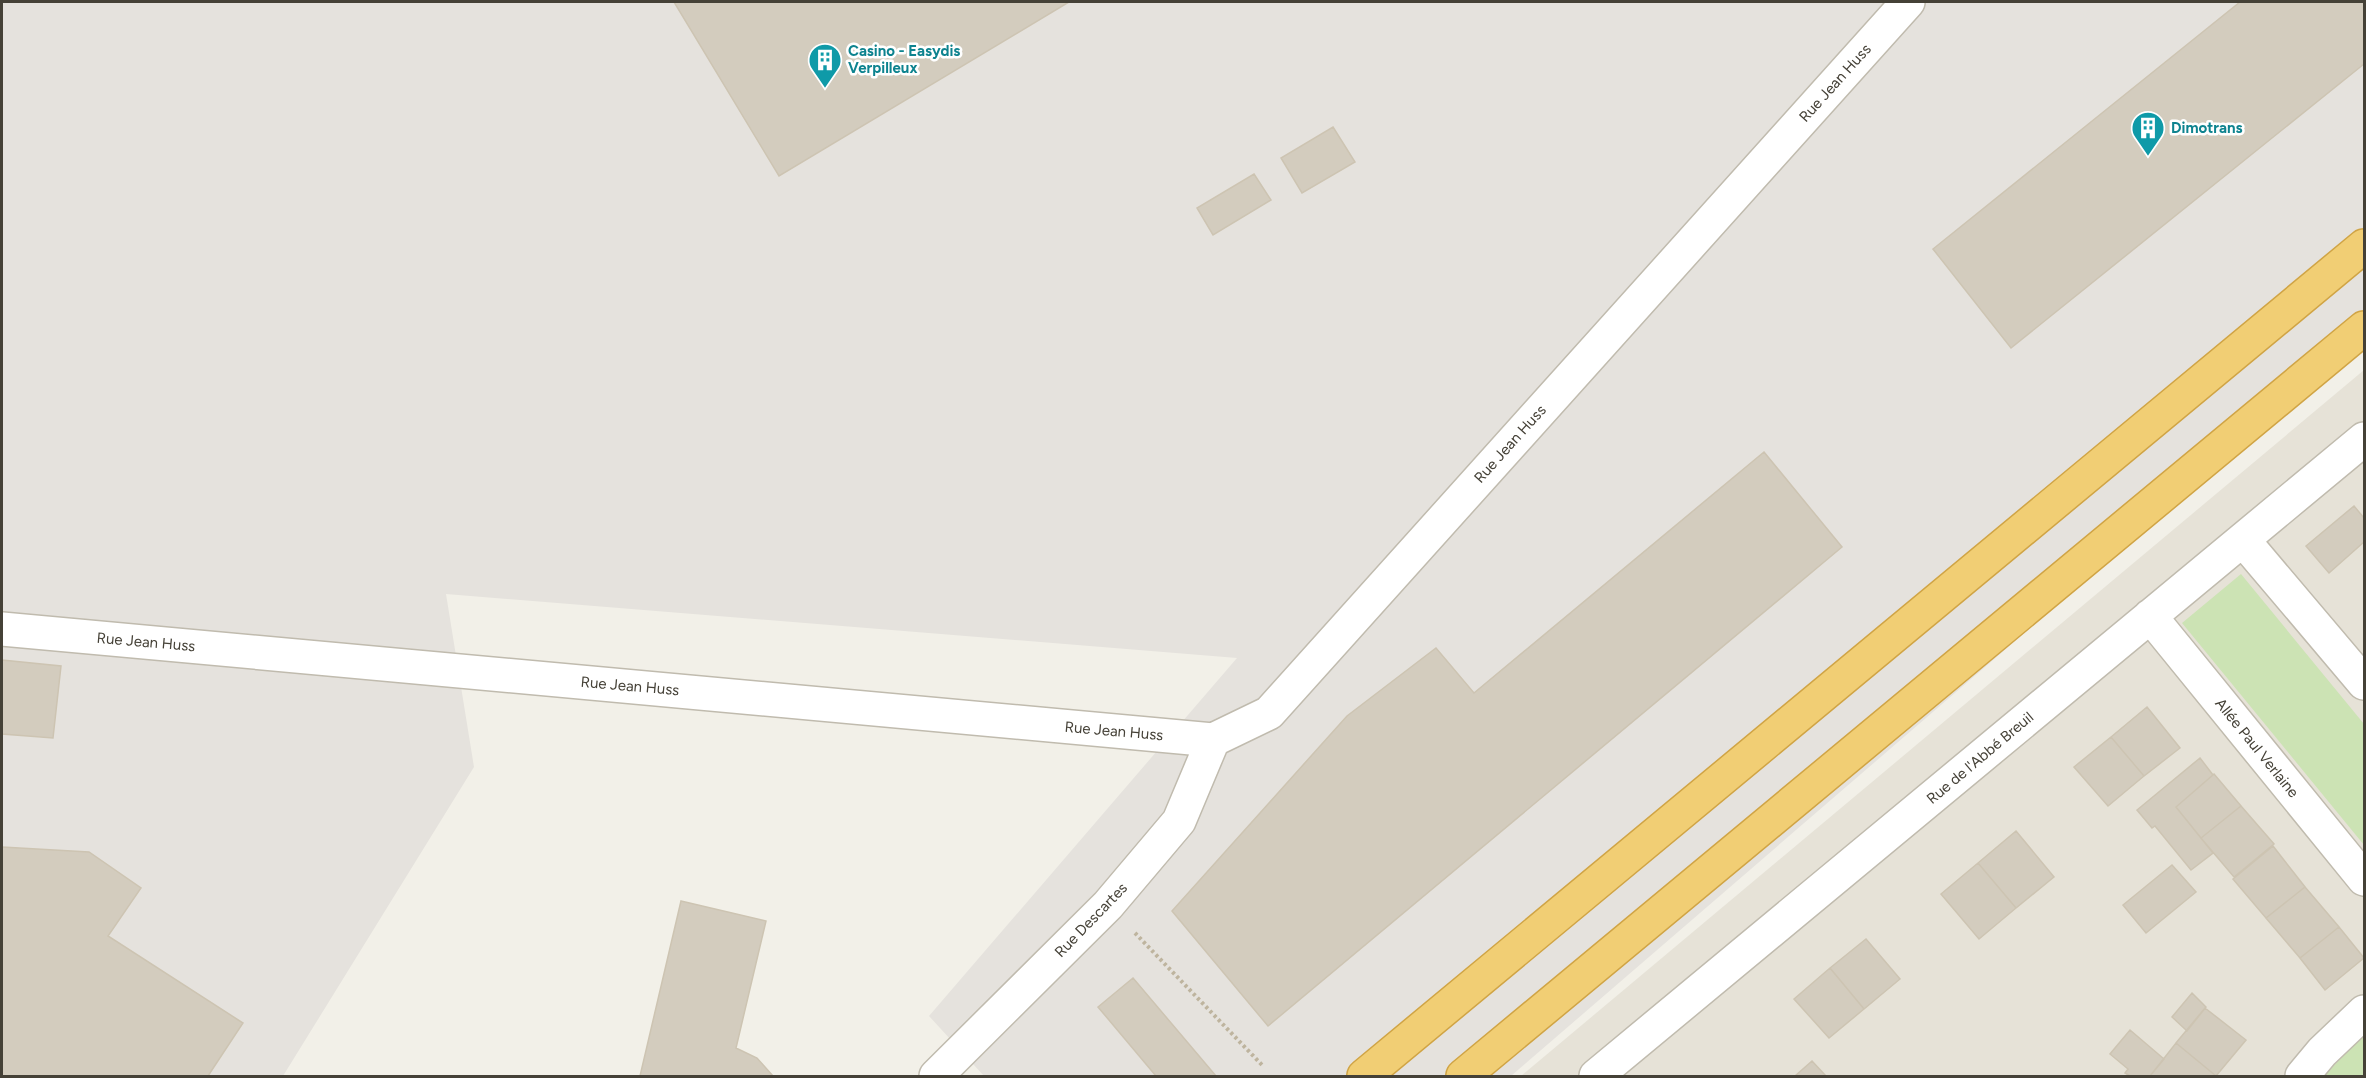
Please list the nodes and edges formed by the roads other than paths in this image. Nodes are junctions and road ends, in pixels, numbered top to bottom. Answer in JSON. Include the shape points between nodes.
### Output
{"nodes":[{"id":1,"x":1908,"y":2,"type":"edge"},
{"id":2,"x":2364,"y":246,"type":"edge"},
{"id":3,"x":2364,"y":328,"type":"edge"},
{"id":4,"x":2364,"y":439,"type":"edge"},
{"id":5,"x":2243,"y":540,"type":"junction"},
{"id":6,"x":2151,"y":616,"type":"junction"},
{"id":7,"x":2,"y":628,"type":"edge"},
{"id":8,"x":2364,"y":683,"type":"edge"},
{"id":9,"x":1213,"y":740,"type":"junction"},
{"id":10,"x":2364,"y":879,"type":"edge"},
{"id":11,"x":2364,"y":1012,"type":"edge"},
{"id":12,"x":936,"y":1077,"type":"edge"},
{"id":13,"x":1364,"y":1077,"type":"edge"},
{"id":14,"x":1463,"y":1077,"type":"edge"},
{"id":15,"x":1596,"y":1077,"type":"edge"},
{"id":16,"x":2302,"y":1077,"type":"edge"}],
"edges":[{"from":1,"to":9,"type":"street","name":"Rue Jean Huss","via":[[1269,713]]},
{"from":2,"to":13,"type":"highway"},
{"from":3,"to":14,"type":"highway"},
{"from":4,"to":5,"type":"street","name":"Rue de l'Abbé Breuil"},
{"from":5,"to":6,"type":"street","name":"Rue de l'Abbé Breuil"},
{"from":5,"to":8,"type":"street"},
{"from":6,"to":10,"type":"street","name":"Allée Paul Verlaine"},
{"from":6,"to":15,"type":"street","name":"Rue de l'Abbé Breuil"},
{"from":7,"to":9,"type":"street","name":"Rue Jean Huss"},
{"from":9,"to":12,"type":"street","name":"Rue Descartes","via":[[1179,821],[1108,905]]},
{"from":11,"to":16,"type":"street"}]}
